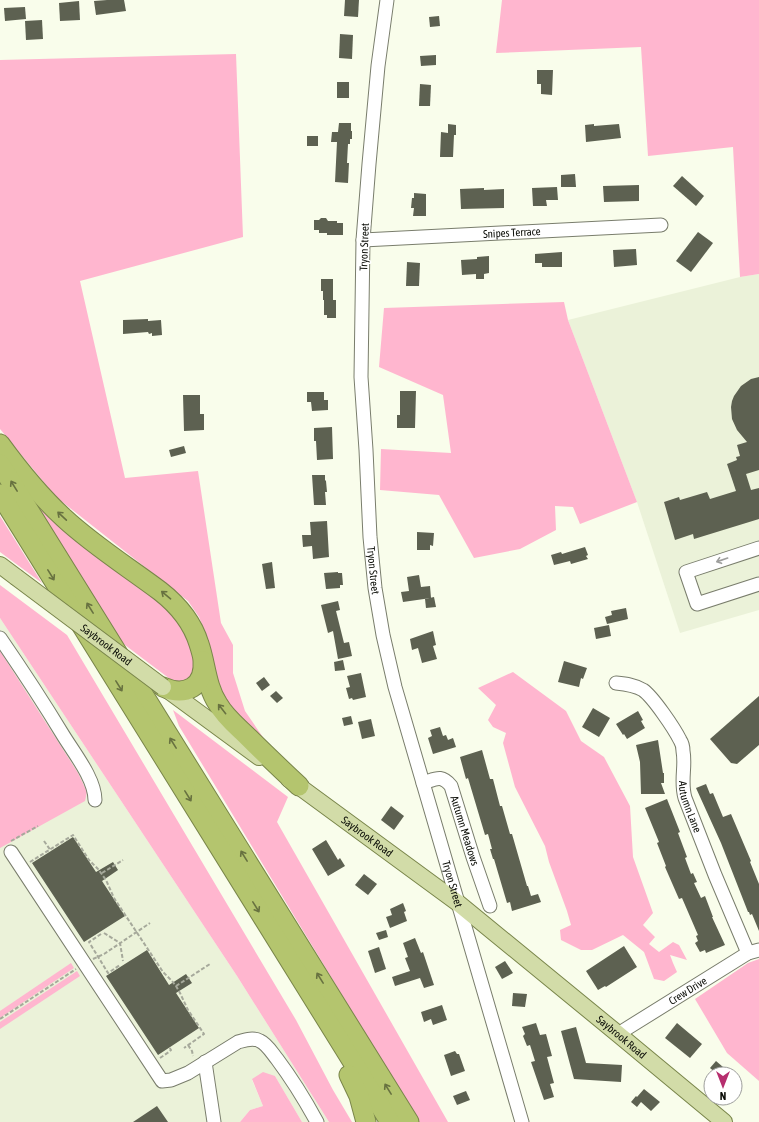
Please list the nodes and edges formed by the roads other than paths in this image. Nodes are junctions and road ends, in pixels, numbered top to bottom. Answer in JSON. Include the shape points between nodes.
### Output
{"nodes":[{"id":1,"x":387,"y":0,"type":"edge"},
{"id":2,"x":661,"y":225,"type":"dead end"},
{"id":3,"x":363,"y":240,"type":"junction"},
{"id":4,"x":0,"y":444,"type":"edge"},
{"id":5,"x":0,"y":464,"type":"edge"},
{"id":6,"x":0,"y":494,"type":"edge"},
{"id":7,"x":759,"y":548,"type":"edge"},
{"id":8,"x":0,"y":565,"type":"edge"},
{"id":9,"x":759,"y":584,"type":"edge"},
{"id":10,"x":0,"y":638,"type":"edge"},
{"id":11,"x":202,"y":656,"type":"junction"},
{"id":12,"x":616,"y":683,"type":"dead end"},
{"id":13,"x":164,"y":687,"type":"junction"},
{"id":14,"x":423,"y":783,"type":"junction"},
{"id":15,"x":299,"y":786,"type":"junction"},
{"id":16,"x":95,"y":800,"type":"dead end"},
{"id":17,"x":8,"y":848,"type":"road end"},
{"id":18,"x":458,"y":903,"type":"junction"},
{"id":19,"x":490,"y":906,"type":"dead end"},
{"id":20,"x":275,"y":936,"type":"junction"},
{"id":21,"x":754,"y":952,"type":"edge"},
{"id":22,"x":618,"y":1034,"type":"junction"},
{"id":23,"x":205,"y":1062,"type":"junction"},
{"id":24,"x":214,"y":1122,"type":"edge"},
{"id":25,"x":317,"y":1122,"type":"edge"},
{"id":26,"x":366,"y":1122,"type":"edge"},
{"id":27,"x":390,"y":1122,"type":"edge"},
{"id":28,"x":409,"y":1122,"type":"edge"},
{"id":29,"x":522,"y":1122,"type":"edge"},
{"id":30,"x":724,"y":1122,"type":"edge"}],
"edges":[{"from":1,"to":3,"type":"street","name":"Tryon Street","via":[[378,66]]},
{"from":2,"to":3,"type":"street","name":"Snipes Terrace"},
{"from":3,"to":14,"type":"street","name":"Tryon Street","via":[[361,377],[375,588],[395,687]]},
{"from":11,"to":4,"type":"highway","one_way":true,"via":[[189,622],[172,600],[65,519],[34,487]]},
{"from":28,"to":5,"type":"highway","one_way":true},
{"from":6,"to":20,"type":"highway","one_way":true},
{"from":7,"to":9,"type":"street","one_way":true,"via":[[686,572],[697,604]]},
{"from":8,"to":13,"type":"main road","name":"Saybrook Road","bridge":true},
{"from":10,"to":16,"type":"street","via":[[86,772],[93,787]]},
{"from":11,"to":13,"type":"highway","via":[[201,679],[197,684],[176,692]]},
{"from":15,"to":11,"type":"highway","one_way":true,"via":[[232,722],[218,705],[212,694]]},
{"from":12,"to":21,"type":"street","name":"Autumn Lane","via":[[634,686],[649,695],[680,740],[684,754],[682,789],[685,798],[721,889]]},
{"from":13,"to":15,"type":"main road","name":"Saybrook Road"},
{"from":14,"to":18,"type":"street","name":"Tryon Street"},
{"from":14,"to":19,"type":"street","name":"Autumn Meadows","via":[[441,778],[451,786]]},
{"from":15,"to":18,"type":"main road","name":"Saybrook Road"},
{"from":17,"to":23,"type":"street","via":[[162,1081],[178,1078]]},
{"from":18,"to":22,"type":"main road","name":"Saybrook Road"},
{"from":18,"to":29,"type":"street","name":"Tryon Street"},
{"from":20,"to":26,"type":"highway","via":[[352,1081]]},
{"from":20,"to":27,"type":"highway"},
{"from":21,"to":22,"type":"street","name":"Crew Drive"},
{"from":22,"to":30,"type":"main road","name":"Saybrook Road"},
{"from":23,"to":24,"type":"street"},
{"from":23,"to":25,"type":"street","via":[[238,1042],[254,1039],[260,1041],[287,1073]]}]}
